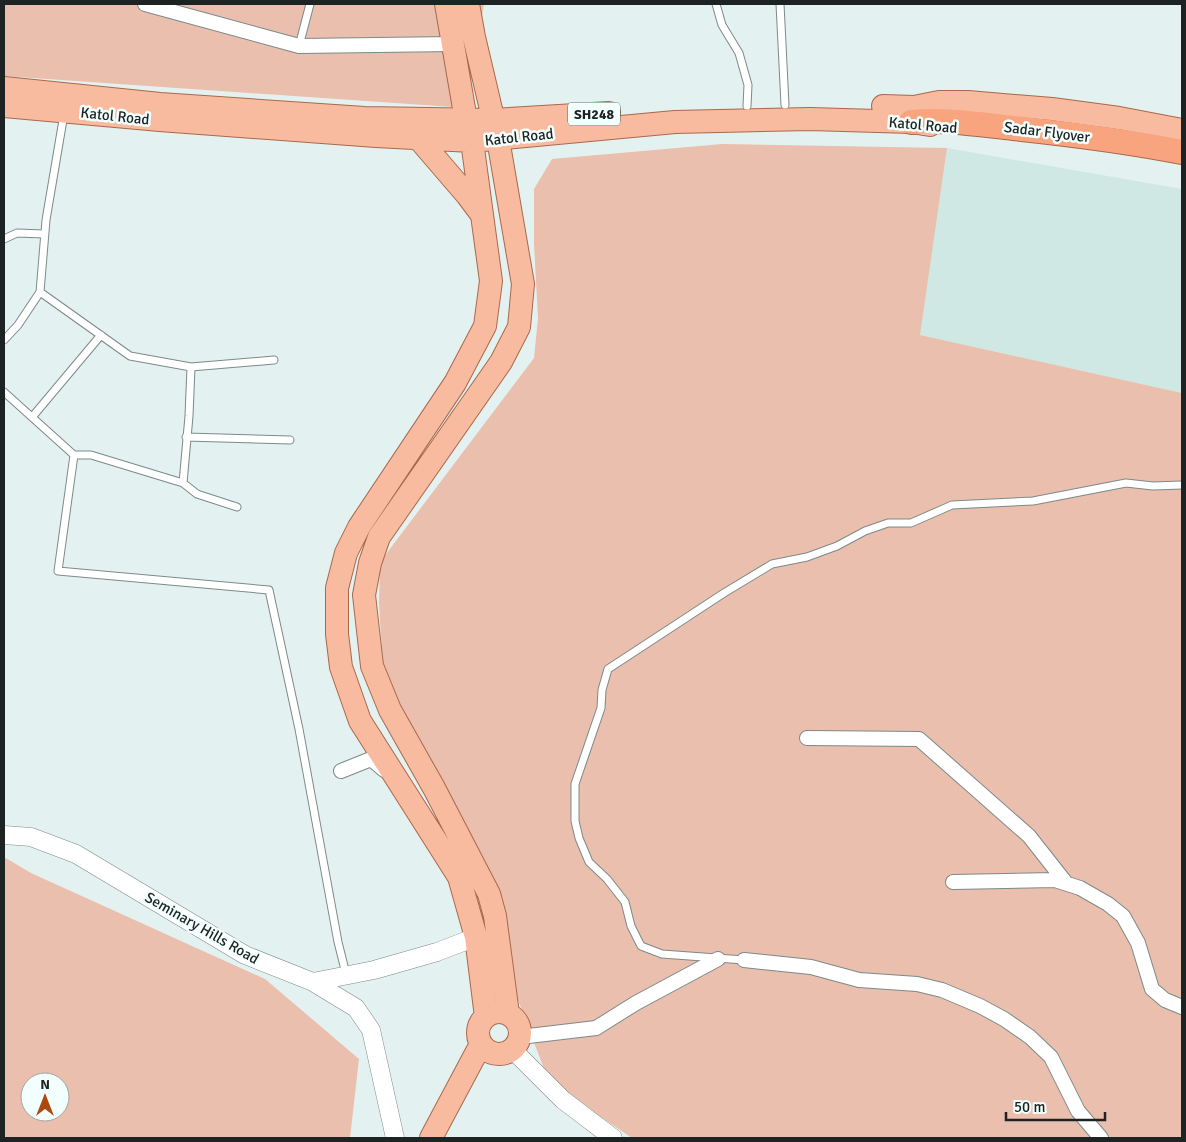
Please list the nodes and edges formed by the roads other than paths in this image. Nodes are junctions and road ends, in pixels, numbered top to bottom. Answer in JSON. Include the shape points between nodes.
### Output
{"nodes":[{"id":1,"x":145,"y":4,"type":"edge"},
{"id":2,"x":310,"y":4,"type":"edge"},
{"id":3,"x":446,"y":4,"type":"edge"},
{"id":4,"x":468,"y":4,"type":"edge"},
{"id":5,"x":716,"y":4,"type":"edge"},
{"id":6,"x":780,"y":4,"type":"edge"},
{"id":7,"x":454,"y":44,"type":"junction"},
{"id":8,"x":299,"y":46,"type":"junction"},
{"id":9,"x":4,"y":88,"type":"edge"},
{"id":10,"x":784,"y":105,"type":"junction"},
{"id":11,"x":4,"y":106,"type":"edge"},
{"id":12,"x":747,"y":106,"type":"junction"},
{"id":13,"x":65,"y":111,"type":"junction"},
{"id":14,"x":912,"y":114,"type":"junction"},
{"id":15,"x":967,"y":117,"type":"junction"},
{"id":16,"x":466,"y":120,"type":"junction"},
{"id":17,"x":496,"y":129,"type":"junction"},
{"id":18,"x":1182,"y":130,"type":"edge"},
{"id":19,"x":418,"y":138,"type":"junction"},
{"id":20,"x":472,"y":141,"type":"junction"},
{"id":21,"x":1182,"y":144,"type":"edge"},
{"id":22,"x":1182,"y":152,"type":"edge"},
{"id":23,"x":1182,"y":161,"type":"edge"},
{"id":24,"x":482,"y":216,"type":"junction"},
{"id":25,"x":44,"y":234,"type":"junction"},
{"id":26,"x":4,"y":239,"type":"edge"},
{"id":27,"x":40,"y":292,"type":"junction"},
{"id":28,"x":101,"y":336,"type":"junction"},
{"id":29,"x":4,"y":340,"type":"edge"},
{"id":30,"x":274,"y":360,"type":"dead end"},
{"id":31,"x":191,"y":367,"type":"junction"},
{"id":32,"x":4,"y":392,"type":"edge"},
{"id":33,"x":33,"y":416,"type":"junction"},
{"id":34,"x":186,"y":436,"type":"junction"},
{"id":35,"x":290,"y":440,"type":"dead end"},
{"id":36,"x":74,"y":455,"type":"junction"},
{"id":37,"x":183,"y":483,"type":"junction"},
{"id":38,"x":1182,"y":485,"type":"edge"},
{"id":39,"x":236,"y":507,"type":"dead end"},
{"id":40,"x":807,"y":738,"type":"dead end"},
{"id":41,"x":341,"y":771,"type":"dead end"},
{"id":42,"x":400,"y":785,"type":"junction"},
{"id":43,"x":5,"y":834,"type":"edge"},
{"id":44,"x":954,"y":882,"type":"dead end"},
{"id":45,"x":1066,"y":883,"type":"junction"},
{"id":46,"x":476,"y":937,"type":"junction"},
{"id":47,"x":718,"y":959,"type":"junction"},
{"id":48,"x":744,"y":960,"type":"joint"},
{"id":49,"x":346,"y":974,"type":"junction"},
{"id":50,"x":313,"y":982,"type":"junction"},
{"id":51,"x":1182,"y":1007,"type":"edge"},
{"id":52,"x":508,"y":1014,"type":"junction"},
{"id":53,"x":486,"y":1017,"type":"junction"},
{"id":54,"x":481,"y":1044,"type":"junction"},
{"id":55,"x":516,"y":1044,"type":"junction"},
{"id":56,"x":395,"y":1138,"type":"edge"},
{"id":57,"x":431,"y":1138,"type":"edge"},
{"id":58,"x":613,"y":1138,"type":"edge"},
{"id":59,"x":1101,"y":1138,"type":"edge"}],
"edges":[{"from":1,"to":8,"type":"street"},
{"from":2,"to":8,"type":"lane"},
{"from":3,"to":7,"type":"main road"},
{"from":4,"to":17,"type":"main road"},
{"from":5,"to":12,"type":"lane","via":[[722,25],[739,53],[748,85]]},
{"from":6,"to":10,"type":"lane"},
{"from":7,"to":8,"type":"street"},
{"from":7,"to":16,"type":"main road"},
{"from":9,"to":16,"type":"main road","name":"Katol Road","number":"SH248","via":[[256,111]]},
{"from":10,"to":12,"type":"main road","name":"Katol Road","number":"SH248"},
{"from":10,"to":14,"type":"main road","name":"Katol Road","number":"SH248"},
{"from":11,"to":13,"type":"main road","name":"Katol Road","number":"SH248"},
{"from":12,"to":17,"type":"main road","name":"Katol Road","number":"SH248"},
{"from":13,"to":19,"type":"main road","name":"Katol Road","number":"SH248"},
{"from":13,"to":25,"type":"lane"},
{"from":14,"to":15,"type":"highway","name":"Sadar Flyover","via":[[934,120]]},
{"from":14,"to":17,"type":"main road","name":"Katol Road","number":"SH248"},
{"from":14,"to":18,"type":"main road","name":"Katol Road","number":"SH248","via":[[939,102],[968,102],[1119,118]]},
{"from":14,"to":23,"type":"main road","name":"Katol Road","number":"SH248"},
{"from":15,"to":21,"type":"highway","name":"Sadar Flyover","via":[[1123,132]]},
{"from":15,"to":22,"type":"highway","name":"Sadar Flyover"},
{"from":16,"to":17,"type":"main road","name":"Katol Road","number":"SH248"},
{"from":16,"to":20,"type":"main road"},
{"from":17,"to":20,"type":"main road","name":"Katol Road","number":"SH248"},
{"from":17,"to":52,"type":"main road","via":[[523,284],[519,327],[501,362],[379,537],[364,594],[372,666],[390,710],[488,894],[495,916]]},
{"from":19,"to":20,"type":"main road","name":"Katol Road","number":"SH248"},
{"from":19,"to":24,"type":"main road"},
{"from":20,"to":24,"type":"main road"},
{"from":24,"to":42,"type":"main road","via":[[491,281],[486,326],[455,383],[359,527],[346,553],[337,588],[341,668],[360,721]]},
{"from":25,"to":26,"type":"lane","via":[[17,233]]},
{"from":25,"to":27,"type":"lane"},
{"from":27,"to":28,"type":"lane"},
{"from":27,"to":29,"type":"lane"},
{"from":28,"to":31,"type":"lane","via":[[130,356]]},
{"from":28,"to":33,"type":"lane"},
{"from":30,"to":31,"type":"lane"},
{"from":31,"to":34,"type":"lane"},
{"from":32,"to":33,"type":"lane"},
{"from":33,"to":36,"type":"lane"},
{"from":34,"to":35,"type":"lane"},
{"from":34,"to":37,"type":"lane"},
{"from":36,"to":37,"type":"lane","via":[[91,455]]},
{"from":36,"to":49,"type":"lane","via":[[58,571],[269,590]]},
{"from":37,"to":39,"type":"lane","via":[[197,494]]},
{"from":38,"to":47,"type":"lane","via":[[1126,484],[1033,501],[952,506],[911,523],[888,523],[807,557],[772,564],[608,669],[601,708],[575,784],[575,821],[579,838],[589,862],[608,879],[625,902],[631,926],[642,946],[662,954]]},
{"from":40,"to":45,"type":"street","via":[[919,739],[1029,836]]},
{"from":41,"to":42,"type":"street","via":[[371,759]]},
{"from":42,"to":46,"type":"main road","via":[[460,876]]},
{"from":43,"to":50,"type":"street","name":"Seminary Hills Road","via":[[31,837],[76,854],[244,955]]},
{"from":44,"to":45,"type":"street","via":[[1055,880]]},
{"from":45,"to":51,"type":"street","via":[[1108,904],[1122,916],[1138,943],[1152,989],[1165,1000]]},
{"from":46,"to":49,"type":"street","via":[[419,958]]},
{"from":46,"to":53,"type":"main road"},
{"from":47,"to":48,"type":"lane"},
{"from":47,"to":55,"type":"street","via":[[596,1028]]},
{"from":48,"to":59,"type":"street","via":[[811,967],[859,980],[917,984],[942,990],[980,1006],[1030,1037],[1051,1057],[1078,1111]]},
{"from":49,"to":50,"type":"street"},
{"from":50,"to":56,"type":"street","name":"Seminary Hills Road","via":[[356,1008],[371,1030]]},
{"from":52,"to":53,"type":"main road","via":[[497,1012]]},
{"from":52,"to":55,"type":"main road","via":[[520,1028]]},
{"from":53,"to":54,"type":"main road","via":[[478,1035]]},
{"from":54,"to":55,"type":"main road","via":[[490,1052],[502,1054]]},
{"from":54,"to":57,"type":"main road"},
{"from":55,"to":58,"type":"street","via":[[563,1100]]}]}
